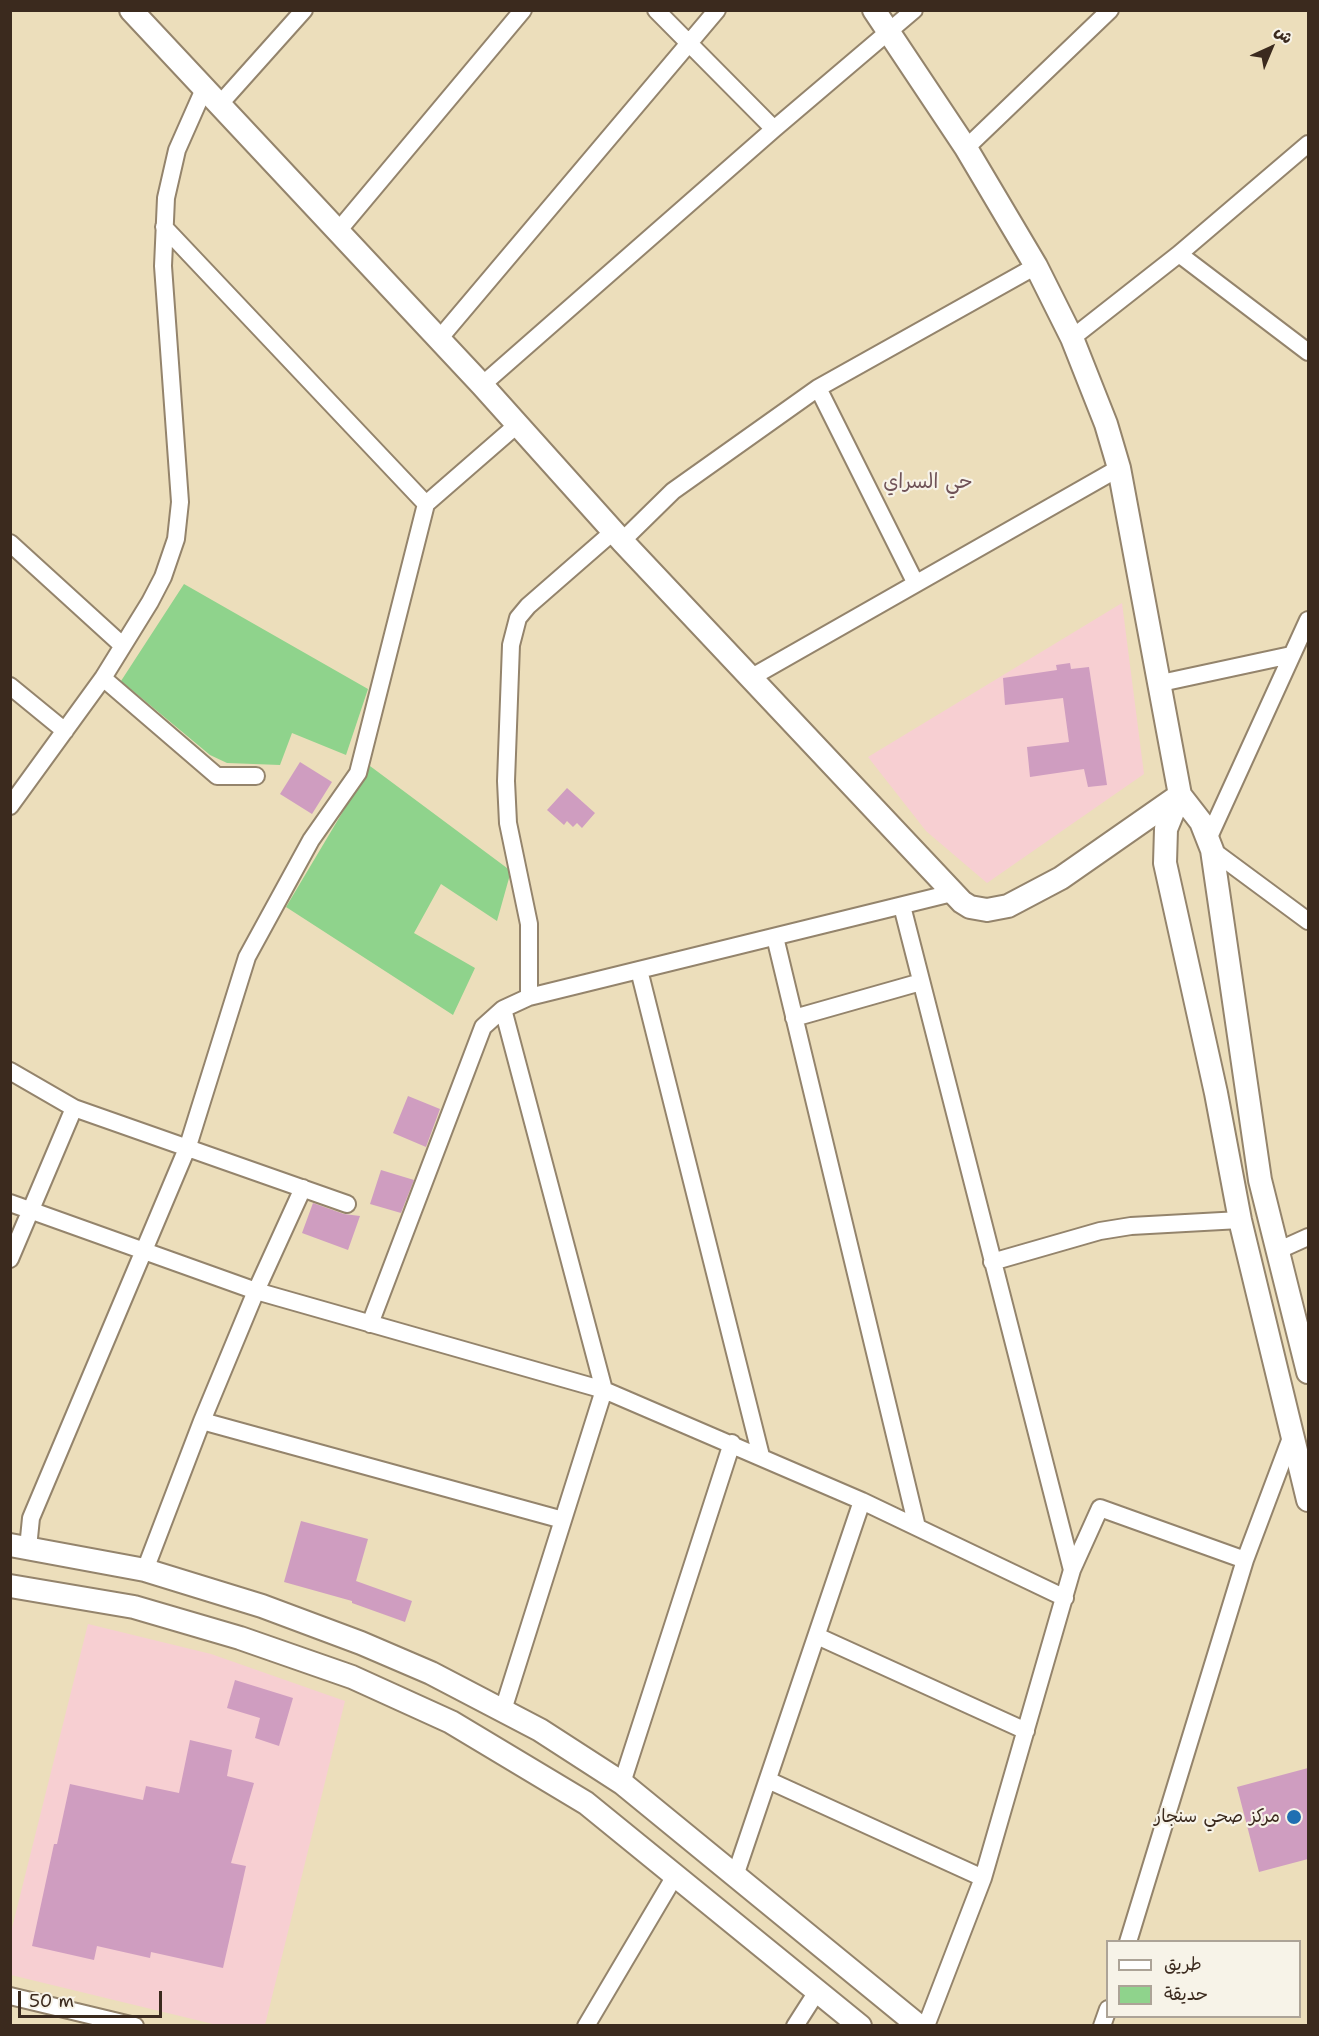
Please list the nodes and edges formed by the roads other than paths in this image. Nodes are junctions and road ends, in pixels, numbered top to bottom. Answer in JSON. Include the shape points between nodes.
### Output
{"nodes":[{"id":1,"x":131,"y":10,"type":"edge"},
{"id":2,"x":304,"y":10,"type":"edge"},
{"id":3,"x":523,"y":10,"type":"edge"},
{"id":4,"x":656,"y":10,"type":"edge"},
{"id":5,"x":717,"y":10,"type":"edge"},
{"id":6,"x":874,"y":10,"type":"edge"},
{"id":7,"x":914,"y":10,"type":"edge"},
{"id":8,"x":1110,"y":10,"type":"edge"},
{"id":9,"x":889,"y":33,"type":"junction"},
{"id":10,"x":689,"y":43,"type":"junction"},
{"id":11,"x":211,"y":97,"type":"junction"},
{"id":12,"x":774,"y":129,"type":"junction"},
{"id":13,"x":1308,"y":144,"type":"edge"},
{"id":14,"x":966,"y":148,"type":"junction"},
{"id":15,"x":164,"y":226,"type":"junction"},
{"id":16,"x":338,"y":231,"type":"junction"},
{"id":17,"x":1179,"y":254,"type":"junction"},
{"id":18,"x":1036,"y":266,"type":"junction"},
{"id":19,"x":1072,"y":338,"type":"junction"},
{"id":20,"x":439,"y":339,"type":"junction"},
{"id":21,"x":1308,"y":352,"type":"edge"},
{"id":22,"x":482,"y":385,"type":"junction"},
{"id":23,"x":818,"y":388,"type":"junction"},
{"id":24,"x":518,"y":424,"type":"junction"},
{"id":25,"x":1119,"y":468,"type":"junction"},
{"id":26,"x":426,"y":504,"type":"junction"},
{"id":27,"x":618,"y":536,"type":"junction"},
{"id":28,"x":10,"y":543,"type":"edge"},
{"id":29,"x":915,"y":582,"type":"junction"},
{"id":30,"x":1308,"y":620,"type":"edge"},
{"id":31,"x":122,"y":645,"type":"junction"},
{"id":32,"x":1291,"y":655,"type":"junction"},
{"id":33,"x":752,"y":677,"type":"junction"},
{"id":34,"x":103,"y":678,"type":"junction"},
{"id":35,"x":1161,"y":683,"type":"junction"},
{"id":36,"x":10,"y":686,"type":"edge"},
{"id":37,"x":65,"y":731,"type":"junction"},
{"id":38,"x":256,"y":776,"type":"dead end"},
{"id":39,"x":1180,"y":795,"type":"junction"},
{"id":40,"x":12,"y":801,"type":"edge"},
{"id":41,"x":1210,"y":844,"type":"junction"},
{"id":42,"x":1164,"y":848,"type":"junction"},
{"id":43,"x":952,"y":892,"type":"junction"},
{"id":44,"x":902,"y":906,"type":"junction"},
{"id":45,"x":1308,"y":921,"type":"edge"},
{"id":46,"x":775,"y":937,"type":"junction"},
{"id":47,"x":639,"y":970,"type":"junction"},
{"id":48,"x":921,"y":982,"type":"junction"},
{"id":49,"x":529,"y":997,"type":"junction"},
{"id":50,"x":503,"y":1009,"type":"junction"},
{"id":51,"x":795,"y":1018,"type":"junction"},
{"id":52,"x":10,"y":1071,"type":"edge"},
{"id":53,"x":74,"y":1108,"type":"junction"},
{"id":54,"x":188,"y":1146,"type":"junction"},
{"id":55,"x":303,"y":1188,"type":"junction"},
{"id":56,"x":10,"y":1203,"type":"edge"},
{"id":57,"x":347,"y":1204,"type":"dead end"},
{"id":58,"x":30,"y":1211,"type":"junction"},
{"id":59,"x":1240,"y":1220,"type":"junction"},
{"id":60,"x":1308,"y":1237,"type":"edge"},
{"id":61,"x":1277,"y":1251,"type":"junction"},
{"id":62,"x":145,"y":1252,"type":"junction"},
{"id":63,"x":10,"y":1259,"type":"edge"},
{"id":64,"x":993,"y":1262,"type":"junction"},
{"id":65,"x":256,"y":1291,"type":"junction"},
{"id":66,"x":370,"y":1324,"type":"junction"},
{"id":67,"x":1308,"y":1372,"type":"edge"},
{"id":68,"x":604,"y":1389,"type":"junction"},
{"id":69,"x":202,"y":1421,"type":"junction"},
{"id":70,"x":1293,"y":1434,"type":"junction"},
{"id":71,"x":732,"y":1443,"type":"junction"},
{"id":72,"x":761,"y":1456,"type":"junction"},
{"id":73,"x":1308,"y":1500,"type":"edge"},
{"id":74,"x":862,"y":1501,"type":"junction"},
{"id":75,"x":562,"y":1520,"type":"junction"},
{"id":76,"x":917,"y":1527,"type":"junction"},
{"id":77,"x":19,"y":1547,"type":"edge"},
{"id":78,"x":1245,"y":1560,"type":"junction"},
{"id":79,"x":145,"y":1570,"type":"junction"},
{"id":80,"x":1072,"y":1570,"type":"junction"},
{"id":81,"x":16,"y":1587,"type":"edge"},
{"id":82,"x":1065,"y":1598,"type":"junction"},
{"id":83,"x":818,"y":1636,"type":"junction"},
{"id":84,"x":503,"y":1710,"type":"junction"},
{"id":85,"x":1026,"y":1731,"type":"junction"},
{"id":86,"x":770,"y":1781,"type":"junction"},
{"id":87,"x":622,"y":1783,"type":"junction"},
{"id":88,"x":676,"y":1874,"type":"junction"},
{"id":89,"x":735,"y":1876,"type":"junction"},
{"id":90,"x":982,"y":1878,"type":"junction"},
{"id":91,"x":1128,"y":1940,"type":"edge"},
{"id":92,"x":818,"y":1990,"type":"junction"},
{"id":93,"x":10,"y":1996,"type":"edge"},
{"id":94,"x":135,"y":2025,"type":"edge"},
{"id":95,"x":586,"y":2025,"type":"edge"},
{"id":96,"x":795,"y":2025,"type":"edge"},
{"id":97,"x":860,"y":2025,"type":"edge"},
{"id":98,"x":919,"y":2025,"type":"edge"},
{"id":99,"x":926,"y":2025,"type":"edge"}],
"edges":[{"from":1,"to":11,"type":"street"},
{"from":2,"to":11,"type":"street"},
{"from":3,"to":16,"type":"street"},
{"from":4,"to":10,"type":"street"},
{"from":5,"to":10,"type":"street"},
{"from":6,"to":9,"type":"street"},
{"from":7,"to":9,"type":"street"},
{"from":8,"to":14,"type":"street"},
{"from":9,"to":12,"type":"street"},
{"from":9,"to":14,"type":"street"},
{"from":10,"to":12,"type":"street"},
{"from":10,"to":20,"type":"street"},
{"from":11,"to":15,"type":"street","via":[[177,150],[165,198]]},
{"from":11,"to":16,"type":"street"},
{"from":12,"to":22,"type":"street"},
{"from":13,"to":17,"type":"street"},
{"from":14,"to":18,"type":"street"},
{"from":15,"to":26,"type":"street"},
{"from":15,"to":31,"type":"street","via":[[163,266],[179,522],[163,577]]},
{"from":16,"to":20,"type":"street"},
{"from":17,"to":19,"type":"street"},
{"from":17,"to":21,"type":"street"},
{"from":18,"to":19,"type":"street"},
{"from":18,"to":23,"type":"street"},
{"from":19,"to":25,"type":"street","via":[[1092,383]]},
{"from":20,"to":22,"type":"street"},
{"from":22,"to":24,"type":"street"},
{"from":23,"to":27,"type":"street","via":[[673,491]]},
{"from":23,"to":29,"type":"street"},
{"from":24,"to":26,"type":"street"},
{"from":24,"to":27,"type":"street"},
{"from":25,"to":29,"type":"street"},
{"from":25,"to":35,"type":"street"},
{"from":26,"to":54,"type":"street","via":[[358,773],[311,840],[247,957]]},
{"from":27,"to":33,"type":"street"},
{"from":27,"to":49,"type":"street","via":[[528,606],[518,618],[511,645],[508,823],[529,924]]},
{"from":28,"to":31,"type":"street"},
{"from":29,"to":33,"type":"street"},
{"from":30,"to":32,"type":"street"},
{"from":31,"to":34,"type":"street"},
{"from":32,"to":35,"type":"street"},
{"from":32,"to":41,"type":"street"},
{"from":33,"to":43,"type":"street"},
{"from":34,"to":37,"type":"street"},
{"from":34,"to":38,"type":"street","via":[[217,776]]},
{"from":35,"to":39,"type":"street"},
{"from":36,"to":37,"type":"street"},
{"from":37,"to":40,"type":"street"},
{"from":39,"to":41,"type":"street","via":[[1197,815]]},
{"from":39,"to":42,"type":"street","via":[[1166,829]]},
{"from":39,"to":43,"type":"street","via":[[1060,878],[1008,906],[978,909]]},
{"from":41,"to":42,"type":"street","via":[[1197,829],[1183,828],[1171,835]]},
{"from":41,"to":45,"type":"street"},
{"from":41,"to":61,"type":"street","via":[[1260,1180]]},
{"from":42,"to":59,"type":"street"},
{"from":43,"to":44,"type":"street"},
{"from":44,"to":46,"type":"street"},
{"from":44,"to":48,"type":"street"},
{"from":46,"to":47,"type":"street"},
{"from":46,"to":51,"type":"street"},
{"from":47,"to":49,"type":"street"},
{"from":47,"to":72,"type":"street"},
{"from":48,"to":51,"type":"street"},
{"from":48,"to":64,"type":"street"},
{"from":49,"to":50,"type":"street"},
{"from":50,"to":66,"type":"street","via":[[483,1027]]},
{"from":50,"to":68,"type":"street"},
{"from":51,"to":76,"type":"street"},
{"from":52,"to":53,"type":"street"},
{"from":53,"to":54,"type":"street"},
{"from":53,"to":58,"type":"street"},
{"from":54,"to":55,"type":"street"},
{"from":54,"to":62,"type":"street"},
{"from":55,"to":57,"type":"street"},
{"from":55,"to":65,"type":"street"},
{"from":56,"to":58,"type":"street"},
{"from":58,"to":62,"type":"street"},
{"from":58,"to":63,"type":"street"},
{"from":59,"to":64,"type":"street","via":[[1100,1231]]},
{"from":59,"to":70,"type":"street"},
{"from":60,"to":61,"type":"street"},
{"from":61,"to":67,"type":"street"},
{"from":62,"to":65,"type":"street"},
{"from":62,"to":77,"type":"street"},
{"from":64,"to":80,"type":"street"},
{"from":65,"to":66,"type":"street"},
{"from":65,"to":69,"type":"street"},
{"from":66,"to":68,"type":"street"},
{"from":68,"to":71,"type":"street"},
{"from":68,"to":75,"type":"street"},
{"from":69,"to":75,"type":"street"},
{"from":69,"to":79,"type":"street"},
{"from":70,"to":73,"type":"street"},
{"from":70,"to":78,"type":"street"},
{"from":71,"to":72,"type":"street"},
{"from":71,"to":87,"type":"street"},
{"from":72,"to":74,"type":"street"},
{"from":74,"to":76,"type":"street"},
{"from":74,"to":83,"type":"street"},
{"from":75,"to":84,"type":"street"},
{"from":76,"to":82,"type":"street"},
{"from":77,"to":79,"type":"street"},
{"from":77,"to":81,"type":"street"},
{"from":78,"to":80,"type":"street","via":[[1100,1509]]},
{"from":78,"to":91,"type":"street"},
{"from":79,"to":84,"type":"street","via":[[262,1606],[361,1643]]},
{"from":80,"to":82,"type":"street"},
{"from":81,"to":88,"type":"street","via":[[134,1607],[352,1677],[451,1722],[586,1803]]},
{"from":82,"to":85,"type":"street"},
{"from":83,"to":85,"type":"street"},
{"from":83,"to":86,"type":"street"},
{"from":84,"to":87,"type":"street"},
{"from":85,"to":90,"type":"street"},
{"from":86,"to":89,"type":"street"},
{"from":86,"to":90,"type":"street"},
{"from":87,"to":89,"type":"street"},
{"from":88,"to":92,"type":"street"},
{"from":88,"to":95,"type":"street"},
{"from":89,"to":98,"type":"street"},
{"from":90,"to":99,"type":"street"},
{"from":92,"to":96,"type":"street"},
{"from":92,"to":97,"type":"street"},
{"from":93,"to":94,"type":"street"}]}
